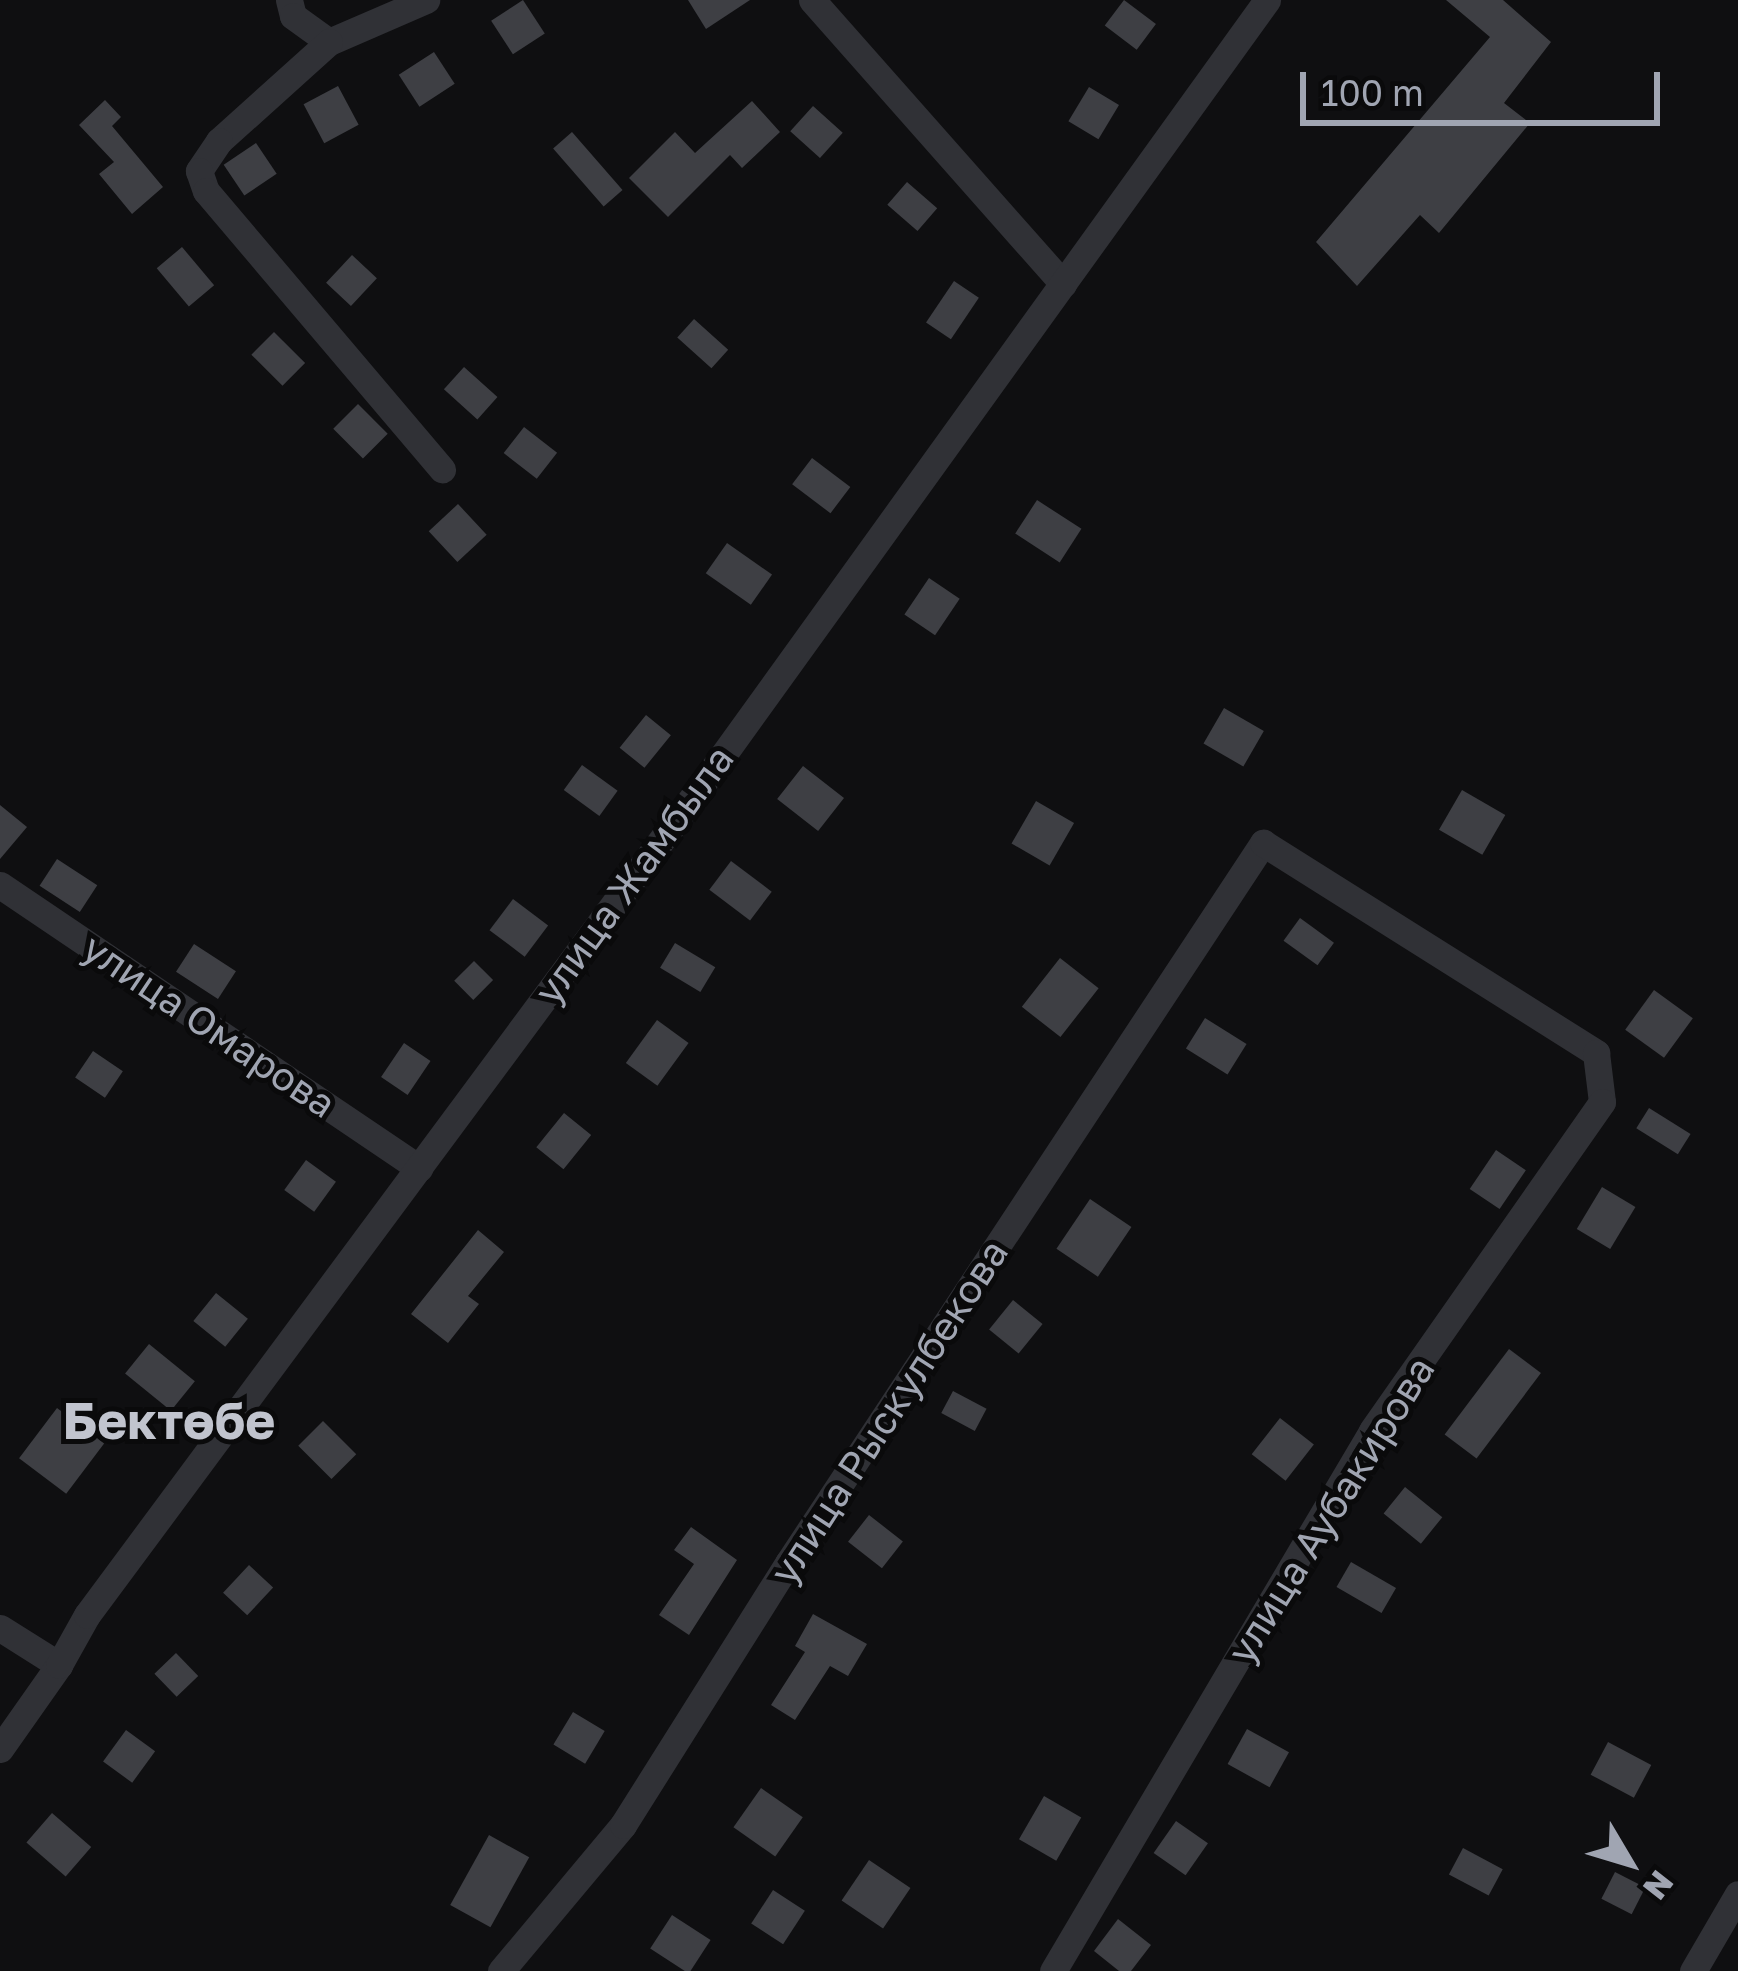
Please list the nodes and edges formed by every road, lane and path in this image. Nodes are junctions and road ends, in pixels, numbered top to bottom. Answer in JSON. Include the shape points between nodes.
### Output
{"nodes":[{"id":1,"x":289,"y":0,"type":"edge"},
{"id":2,"x":426,"y":0,"type":"edge"},
{"id":3,"x":812,"y":0,"type":"edge"},
{"id":4,"x":1267,"y":0,"type":"edge"},
{"id":5,"x":329,"y":41,"type":"junction"},
{"id":6,"x":1063,"y":284,"type":"junction"},
{"id":7,"x":442,"y":469,"type":"dead end"},
{"id":8,"x":1263,"y":843,"type":"joint"},
{"id":9,"x":0,"y":885,"type":"edge"},
{"id":10,"x":419,"y":1168,"type":"junction"},
{"id":11,"x":0,"y":1628,"type":"edge"},
{"id":12,"x":59,"y":1665,"type":"junction"},
{"id":13,"x":0,"y":1749,"type":"edge"},
{"id":14,"x":1738,"y":1894,"type":"edge"},
{"id":15,"x":502,"y":1971,"type":"edge"},
{"id":16,"x":1053,"y":1971,"type":"edge"},
{"id":17,"x":1694,"y":1971,"type":"edge"}],
"edges":[{"from":1,"to":5,"type":"street","via":[[293,16]]},
{"from":2,"to":5,"type":"street"},
{"from":3,"to":6,"type":"street"},
{"from":4,"to":6,"type":"street","name":"улица Жамбыла"},
{"from":5,"to":7,"type":"street","via":[[219,141],[199,171],[206,191]]},
{"from":6,"to":10,"type":"street","name":"улица Жамбыла"},
{"from":8,"to":15,"type":"street","name":"улица Рыскулбекова","via":[[623,1825]]},
{"from":8,"to":16,"type":"street","name":"улица Аубакирова","via":[[1596,1054],[1602,1102],[1372,1431]]},
{"from":9,"to":10,"type":"street","name":"улица Омарова"},
{"from":10,"to":12,"type":"street","name":"улица Жамбыла","via":[[87,1615]]},
{"from":11,"to":12,"type":"street"},
{"from":12,"to":13,"type":"street","name":"улица Жамбыла"},
{"from":14,"to":17,"type":"street"}]}
